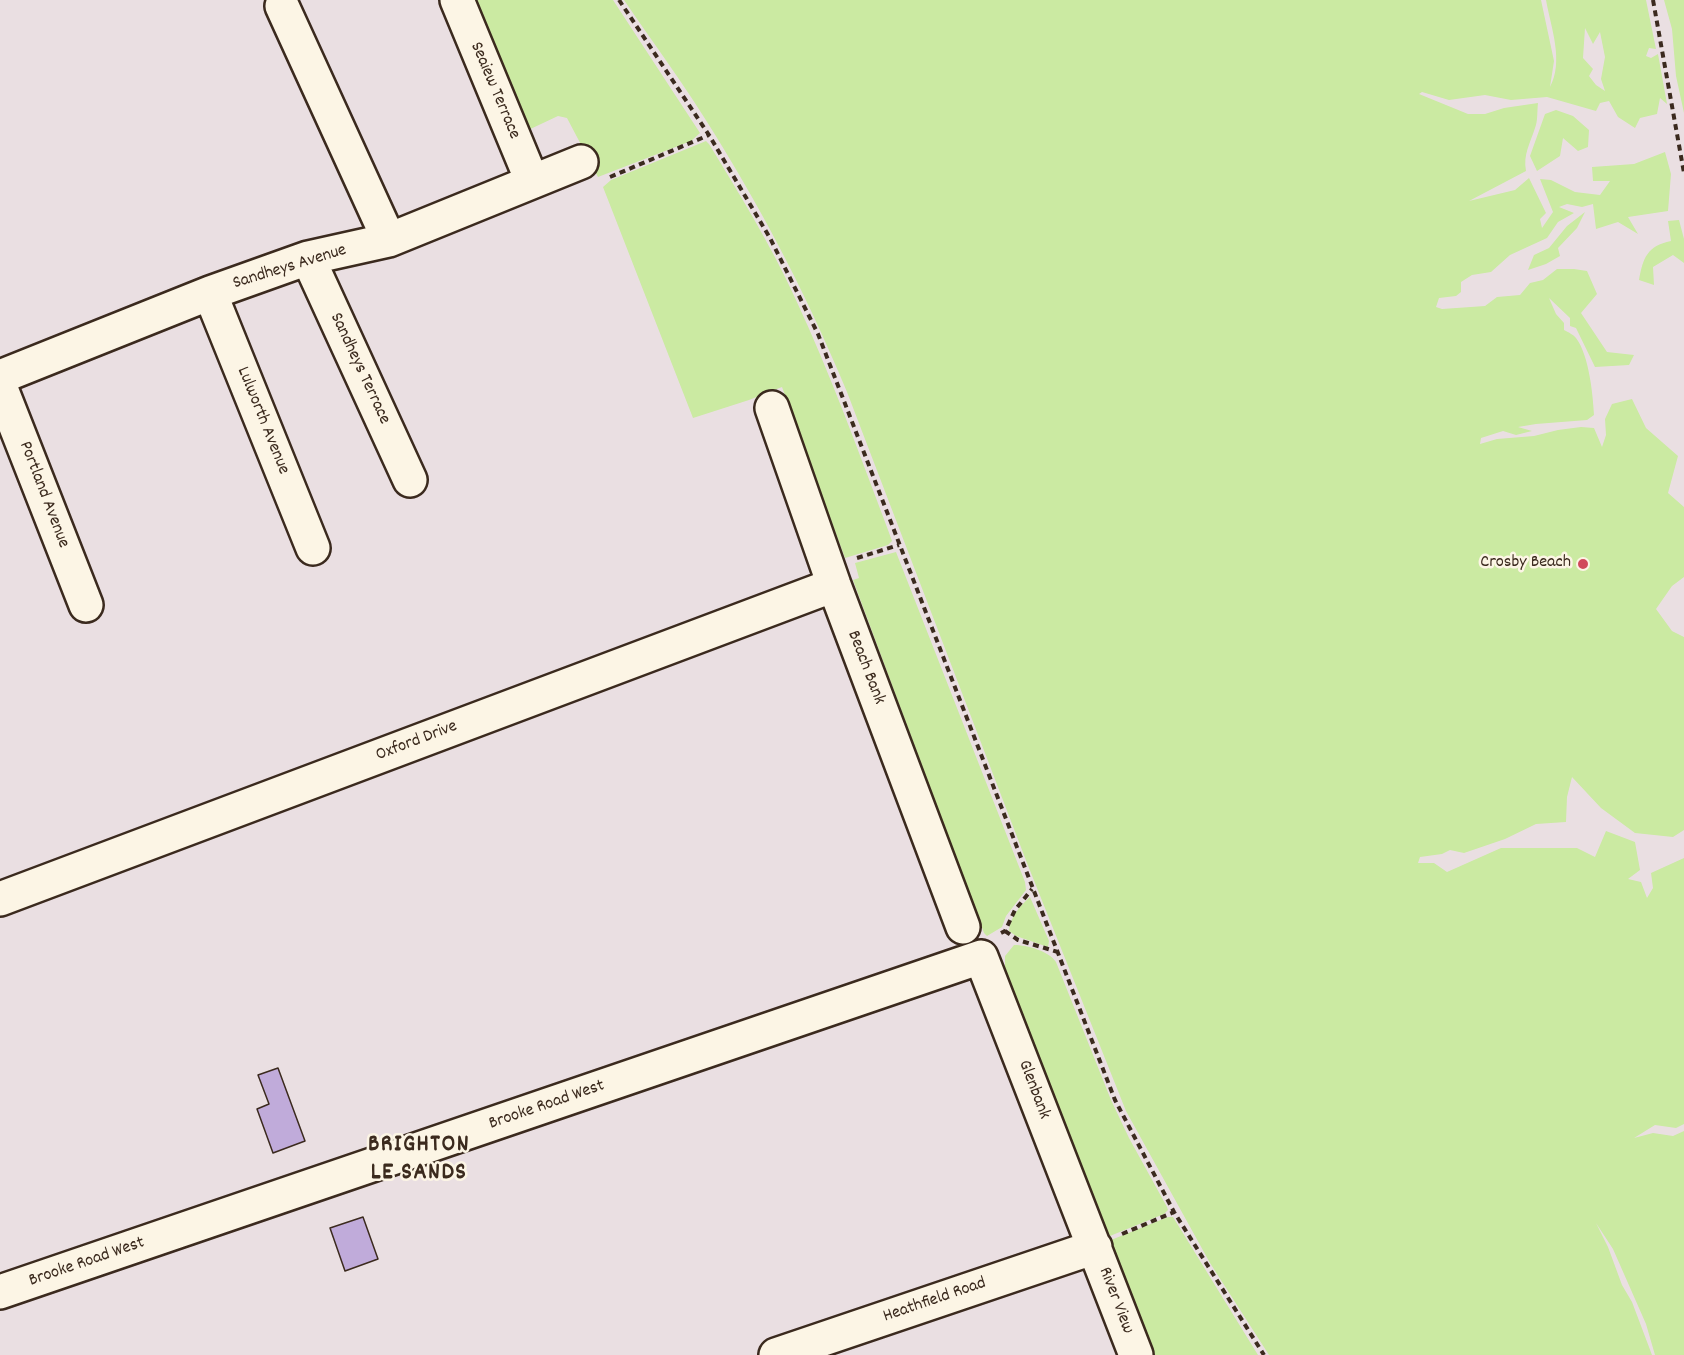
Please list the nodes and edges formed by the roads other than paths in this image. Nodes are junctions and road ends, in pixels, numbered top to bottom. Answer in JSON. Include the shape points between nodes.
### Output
{"nodes":[{"id":1,"x":457,"y":0,"type":"edge"},
{"id":2,"x":282,"y":6,"type":"dead end"},
{"id":3,"x":580,"y":162,"type":"road end"},
{"id":4,"x":532,"y":181,"type":"junction"},
{"id":5,"x":388,"y":240,"type":"junction"},
{"id":6,"x":308,"y":258,"type":"junction"},
{"id":7,"x":210,"y":293,"type":"junction"},
{"id":8,"x":0,"y":376,"type":"edge"},
{"id":9,"x":0,"y":386,"type":"edge"},
{"id":10,"x":772,"y":408,"type":"dead end"},
{"id":11,"x":410,"y":480,"type":"dead end"},
{"id":12,"x":313,"y":548,"type":"dead end"},
{"id":13,"x":834,"y":585,"type":"junction"},
{"id":14,"x":86,"y":604,"type":"dead end"},
{"id":15,"x":0,"y":899,"type":"edge"},
{"id":16,"x":963,"y":927,"type":"dead end"},
{"id":17,"x":970,"y":961,"type":"joint"},
{"id":18,"x":1095,"y":1247,"type":"junction"},
{"id":19,"x":0,"y":1293,"type":"edge"},
{"id":20,"x":776,"y":1355,"type":"edge"},
{"id":21,"x":1136,"y":1355,"type":"edge"}],
"edges":[{"from":1,"to":4,"type":"street","name":"Seaiew Terrace"},
{"from":2,"to":5,"type":"street"},
{"from":3,"to":4,"type":"street","name":"Sandheys Avenue"},
{"from":4,"to":5,"type":"street","name":"Sandheys Avenue"},
{"from":5,"to":6,"type":"street","name":"Sandheys Avenue"},
{"from":6,"to":7,"type":"street","name":"Sandheys Avenue"},
{"from":6,"to":11,"type":"street","name":"Sandheys Terrace"},
{"from":7,"to":8,"type":"street","name":"Sandheys Avenue"},
{"from":7,"to":12,"type":"street","name":"Lulworth Avenue"},
{"from":9,"to":14,"type":"street","name":"Portland Avenue"},
{"from":10,"to":13,"type":"street","name":"Beach Bank"},
{"from":13,"to":15,"type":"street","name":"Oxford Drive"},
{"from":13,"to":16,"type":"street","name":"Beach Bank"},
{"from":17,"to":18,"type":"street","name":"Glenbank"},
{"from":17,"to":19,"type":"street","name":"Brooke Road West"},
{"from":18,"to":20,"type":"street","name":"Heathfield Road"},
{"from":18,"to":21,"type":"street","name":"River View"}]}
